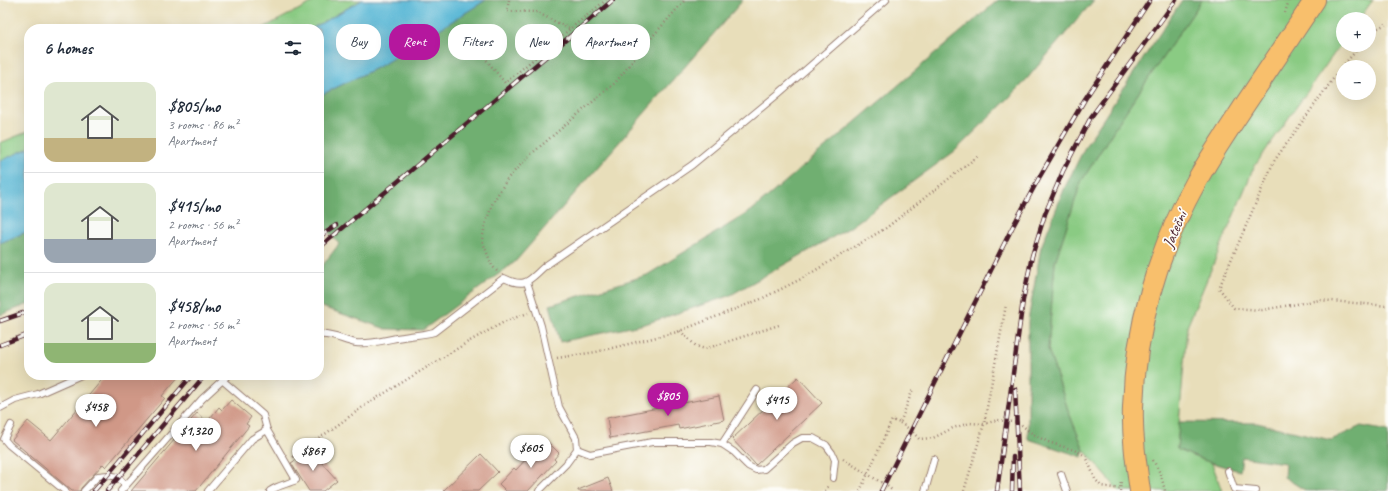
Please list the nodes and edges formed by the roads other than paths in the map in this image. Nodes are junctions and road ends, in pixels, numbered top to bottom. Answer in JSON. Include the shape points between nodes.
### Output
{"nodes":[{"id":1,"x":886,"y":0,"type":"edge"},
{"id":2,"x":1315,"y":0,"type":"edge"},
{"id":3,"x":528,"y":282,"type":"junction"},
{"id":4,"x":324,"y":336,"type":"edge"},
{"id":5,"x":70,"y":380,"type":"edge"},
{"id":6,"x":222,"y":380,"type":"joint"},
{"id":7,"x":757,"y":390,"type":"dead end"},
{"id":8,"x":0,"y":408,"type":"edge"},
{"id":9,"x":11,"y":425,"type":"dead end"},
{"id":10,"x":267,"y":430,"type":"junction"},
{"id":11,"x":722,"y":444,"type":"junction"},
{"id":12,"x":577,"y":449,"type":"junction"},
{"id":13,"x":934,"y":459,"type":"dead end"},
{"id":14,"x":1228,"y":471,"type":"dead end"},
{"id":15,"x":1061,"y":474,"type":"dead end"},
{"id":16,"x":833,"y":478,"type":"dead end"},
{"id":17,"x":126,"y":485,"type":"junction"},
{"id":18,"x":65,"y":491,"type":"edge"},
{"id":19,"x":84,"y":491,"type":"edge"},
{"id":20,"x":121,"y":491,"type":"edge"},
{"id":21,"x":208,"y":491,"type":"edge"},
{"id":22,"x":270,"y":491,"type":"edge"},
{"id":23,"x":539,"y":491,"type":"edge"},
{"id":24,"x":925,"y":491,"type":"edge"},
{"id":25,"x":1067,"y":491,"type":"edge"},
{"id":26,"x":1140,"y":491,"type":"edge"},
{"id":27,"x":1256,"y":491,"type":"edge"}],
"edges":[{"from":1,"to":3,"type":"lane","via":[[692,165],[551,262]]},
{"from":2,"to":26,"type":"main road","name":"Jateční","via":[[1192,188],[1167,245],[1146,310],[1136,372],[1133,408]]},
{"from":3,"to":4,"type":"lane","via":[[515,283],[504,278],[434,332],[370,343],[356,343]]},
{"from":3,"to":12,"type":"lane","via":[[559,407],[576,438]]},
{"from":5,"to":8,"type":"lane"},
{"from":6,"to":10,"type":"lane","via":[[263,416]]},
{"from":6,"to":17,"type":"lane"},
{"from":7,"to":11,"type":"lane"},
{"from":9,"to":18,"type":"lane","via":[[4,439],[9,446]]},
{"from":10,"to":21,"type":"lane","via":[[252,439]]},
{"from":10,"to":22,"type":"lane","via":[[296,480]]},
{"from":11,"to":12,"type":"lane","via":[[652,442],[590,454]]},
{"from":11,"to":16,"type":"lane","via":[[756,470],[764,469],[793,443],[802,438],[813,438],[832,453],[835,460]]},
{"from":12,"to":23,"type":"lane"},
{"from":13,"to":24,"type":"lane"},
{"from":14,"to":27,"type":"lane","via":[[1234,488]]},
{"from":15,"to":25,"type":"lane"},
{"from":17,"to":19,"type":"lane","via":[[118,477],[98,476]]},
{"from":17,"to":20,"type":"lane"}]}
